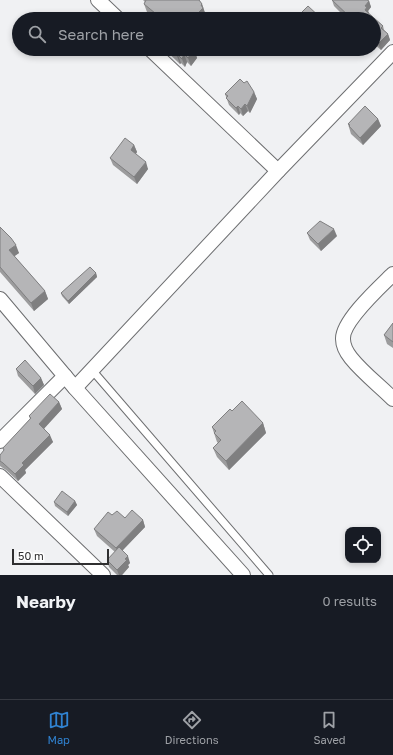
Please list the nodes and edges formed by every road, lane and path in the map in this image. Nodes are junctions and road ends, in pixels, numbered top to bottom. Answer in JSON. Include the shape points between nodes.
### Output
{"nodes":[{"id":1,"x":105,"y":3,"type":"edge"},
{"id":2,"x":112,"y":12,"type":"edge"},
{"id":3,"x":393,"y":52,"type":"edge"},
{"id":4,"x":157,"y":56,"type":"edge"},
{"id":5,"x":278,"y":171,"type":"junction"},
{"id":6,"x":393,"y":274,"type":"edge"},
{"id":7,"x":0,"y":299,"type":"edge"},
{"id":8,"x":92,"y":370,"type":"junction"},
{"id":9,"x":65,"y":376,"type":"junction"},
{"id":10,"x":75,"y":388,"type":"junction"},
{"id":11,"x":393,"y":399,"type":"edge"},
{"id":12,"x":0,"y":441,"type":"edge"},
{"id":13,"x":0,"y":476,"type":"edge"},
{"id":14,"x":103,"y":575,"type":"edge"},
{"id":15,"x":243,"y":575,"type":"edge"},
{"id":16,"x":268,"y":575,"type":"edge"}],
"edges":[{"from":1,"to":2,"type":"street"},
{"from":3,"to":5,"type":"street"},
{"from":4,"to":5,"type":"street"},
{"from":5,"to":8,"type":"street"},
{"from":6,"to":11,"type":"street","via":[[355,314],[342,337],[344,347],[351,358]]},
{"from":7,"to":9,"type":"street"},
{"from":8,"to":10,"type":"street"},
{"from":8,"to":16,"type":"lane"},
{"from":9,"to":10,"type":"street"},
{"from":9,"to":12,"type":"street"},
{"from":10,"to":15,"type":"street"},
{"from":13,"to":14,"type":"street"}]}
